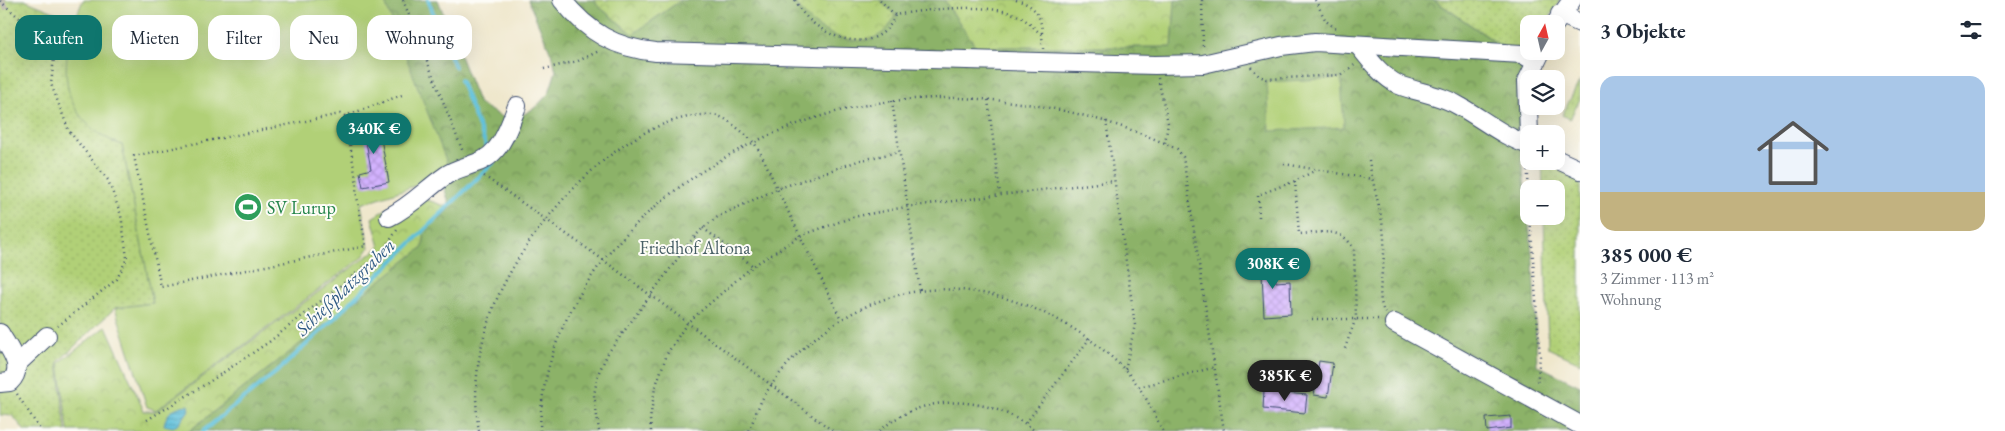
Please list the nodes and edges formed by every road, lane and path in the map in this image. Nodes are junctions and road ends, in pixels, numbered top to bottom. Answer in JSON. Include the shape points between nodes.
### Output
{"nodes":[{"id":1,"x":403,"y":0,"type":"edge"},
{"id":2,"x":562,"y":0,"type":"edge"},
{"id":3,"x":795,"y":0,"type":"edge"},
{"id":4,"x":880,"y":0,"type":"edge"},
{"id":5,"x":1016,"y":0,"type":"edge"},
{"id":6,"x":1202,"y":0,"type":"edge"},
{"id":7,"x":1315,"y":0,"type":"edge"},
{"id":8,"x":1572,"y":0,"type":"edge"},
{"id":9,"x":0,"y":1,"type":"edge"},
{"id":10,"x":895,"y":15,"type":"junction"},
{"id":11,"x":1561,"y":15,"type":"edge"},
{"id":12,"x":1565,"y":21,"type":"edge"},
{"id":13,"x":1580,"y":24,"type":"edge"},
{"id":14,"x":1042,"y":35,"type":"junction"},
{"id":15,"x":611,"y":43,"type":"junction"},
{"id":16,"x":1362,"y":51,"type":"junction"},
{"id":17,"x":1520,"y":54,"type":"edge"},
{"id":18,"x":1245,"y":55,"type":"junction"},
{"id":19,"x":1538,"y":60,"type":"edge"},
{"id":20,"x":1042,"y":63,"type":"junction"},
{"id":21,"x":1203,"y":64,"type":"junction"},
{"id":22,"x":1155,"y":65,"type":"junction"},
{"id":23,"x":544,"y":69,"type":"dead end"},
{"id":24,"x":402,"y":95,"type":"dead end"},
{"id":25,"x":988,"y":100,"type":"junction"},
{"id":26,"x":892,"y":101,"type":"junction"},
{"id":27,"x":518,"y":106,"type":"dead end"},
{"id":28,"x":345,"y":116,"type":"junction"},
{"id":29,"x":1106,"y":121,"type":"junction"},
{"id":30,"x":1529,"y":125,"type":"edge"},
{"id":31,"x":754,"y":143,"type":"junction"},
{"id":32,"x":1165,"y":143,"type":"junction"},
{"id":33,"x":1520,"y":144,"type":"edge"},
{"id":34,"x":899,"y":152,"type":"junction"},
{"id":35,"x":1369,"y":160,"type":"dead end"},
{"id":36,"x":1565,"y":163,"type":"edge"},
{"id":37,"x":1284,"y":164,"type":"dead end"},
{"id":38,"x":468,"y":165,"type":"junction"},
{"id":39,"x":1317,"y":169,"type":"junction"},
{"id":40,"x":1580,"y":170,"type":"edge"},
{"id":41,"x":484,"y":176,"type":"dead end"},
{"id":42,"x":1372,"y":178,"type":"junction"},
{"id":43,"x":1296,"y":181,"type":"junction"},
{"id":44,"x":1113,"y":182,"type":"junction"},
{"id":45,"x":777,"y":189,"type":"junction"},
{"id":46,"x":1000,"y":194,"type":"junction"},
{"id":47,"x":906,"y":207,"type":"junction"},
{"id":48,"x":407,"y":208,"type":"junction"},
{"id":49,"x":390,"y":217,"type":"dead end"},
{"id":50,"x":1259,"y":217,"type":"dead end"},
{"id":51,"x":545,"y":219,"type":"junction"},
{"id":52,"x":1531,"y":225,"type":"edge"},
{"id":53,"x":703,"y":228,"type":"junction"},
{"id":54,"x":800,"y":236,"type":"junction"},
{"id":55,"x":602,"y":259,"type":"junction"},
{"id":56,"x":753,"y":266,"type":"junction"},
{"id":57,"x":920,"y":291,"type":"junction"},
{"id":58,"x":650,"y":295,"type":"junction"},
{"id":59,"x":1356,"y":318,"type":"junction"},
{"id":60,"x":841,"y":319,"type":"junction"},
{"id":61,"x":1307,"y":319,"type":"dead end"},
{"id":62,"x":687,"y":323,"type":"junction"},
{"id":63,"x":1394,"y":324,"type":"junction"},
{"id":64,"x":0,"y":333,"type":"edge"},
{"id":65,"x":47,"y":336,"type":"joint"},
{"id":66,"x":1090,"y":338,"type":"junction"},
{"id":67,"x":1344,"y":351,"type":"dead end"},
{"id":68,"x":16,"y":364,"type":"junction"},
{"id":69,"x":1215,"y":367,"type":"junction"},
{"id":70,"x":1125,"y":370,"type":"junction"},
{"id":71,"x":5,"y":383,"type":"edge"},
{"id":72,"x":770,"y":386,"type":"junction"},
{"id":73,"x":1139,"y":386,"type":"junction"},
{"id":74,"x":1530,"y":399,"type":"junction"},
{"id":75,"x":147,"y":420,"type":"dead end"},
{"id":76,"x":1026,"y":424,"type":"junction"},
{"id":77,"x":1580,"y":425,"type":"edge"},
{"id":78,"x":41,"y":431,"type":"edge"},
{"id":79,"x":479,"y":431,"type":"edge"},
{"id":80,"x":540,"y":431,"type":"edge"},
{"id":81,"x":599,"y":431,"type":"edge"},
{"id":82,"x":651,"y":431,"type":"edge"},
{"id":83,"x":748,"y":431,"type":"edge"},
{"id":84,"x":834,"y":431,"type":"edge"},
{"id":85,"x":880,"y":431,"type":"edge"},
{"id":86,"x":1035,"y":431,"type":"edge"},
{"id":87,"x":1163,"y":431,"type":"edge"},
{"id":88,"x":1224,"y":431,"type":"edge"}],
"edges":[{"from":1,"to":38,"type":"path"},
{"from":2,"to":15,"type":"street","via":[[576,17]]},
{"from":3,"to":10,"type":"path","via":[[810,22],[834,37],[873,38],[886,30]]},
{"from":4,"to":10,"type":"path"},
{"from":5,"to":14,"type":"path","via":[[1035,10],[1042,21]]},
{"from":6,"to":21,"type":"path"},
{"from":7,"to":16,"type":"path","via":[[1326,21]]},
{"from":8,"to":11,"type":"street"},
{"from":9,"to":65,"type":"path","via":[[55,49],[51,84],[70,131],[108,180],[121,215],[127,258],[117,279]]},
{"from":10,"to":14,"type":"path","via":[[938,8],[1013,14]]},
{"from":12,"to":13,"type":"street"},
{"from":14,"to":20,"type":"path"},
{"from":15,"to":20,"type":"street","via":[[633,50],[656,52]]},
{"from":15,"to":23,"type":"path","via":[[578,61]]},
{"from":16,"to":17,"type":"street"},
{"from":16,"to":18,"type":"street","via":[[1315,42]]},
{"from":16,"to":18,"type":"path","via":[[1340,74],[1267,79],[1259,76],[1248,64]]},
{"from":16,"to":33,"type":"street","via":[[1383,74],[1398,84],[1460,106]]},
{"from":18,"to":21,"type":"street"},
{"from":19,"to":30,"type":"street","via":[[1527,81]]},
{"from":20,"to":22,"type":"street"},
{"from":21,"to":22,"type":"street"},
{"from":22,"to":32,"type":"path","via":[[1168,123]]},
{"from":24,"to":28,"type":"path"},
{"from":25,"to":26,"type":"path","via":[[940,97]]},
{"from":25,"to":29,"type":"path","via":[[1050,108]]},
{"from":25,"to":46,"type":"path"},
{"from":26,"to":31,"type":"path","via":[[842,111]]},
{"from":26,"to":34,"type":"path"},
{"from":27,"to":38,"type":"street","via":[[495,152],[478,163]]},
{"from":28,"to":28,"type":"path","via":[[366,246],[161,287],[134,156],[340,114]]},
{"from":29,"to":32,"type":"path"},
{"from":29,"to":44,"type":"path"},
{"from":31,"to":45,"type":"path"},
{"from":31,"to":51,"type":"path","via":[[723,118],[700,114],[671,120],[594,167]]},
{"from":31,"to":55,"type":"path","via":[[676,190]]},
{"from":32,"to":69,"type":"path","via":[[1177,149],[1183,157]]},
{"from":34,"to":45,"type":"path","via":[[861,160]]},
{"from":34,"to":47,"type":"path"},
{"from":35,"to":42,"type":"path"},
{"from":36,"to":40,"type":"street"},
{"from":37,"to":39,"type":"path"},
{"from":38,"to":48,"type":"street","via":[[447,174]]},
{"from":39,"to":42,"type":"path"},
{"from":39,"to":43,"type":"path"},
{"from":41,"to":51,"type":"path"},
{"from":42,"to":63,"type":"path","via":[[1384,230],[1380,297],[1383,311]]},
{"from":43,"to":50,"type":"path","via":[[1258,195]]},
{"from":43,"to":59,"type":"path","via":[[1299,234],[1341,234],[1354,250]]},
{"from":44,"to":46,"type":"path"},
{"from":44,"to":70,"type":"path","via":[[1135,325]]},
{"from":45,"to":53,"type":"path","via":[[719,216]]},
{"from":45,"to":54,"type":"path"},
{"from":46,"to":47,"type":"path"},
{"from":47,"to":54,"type":"path","via":[[853,217]]},
{"from":47,"to":57,"type":"path"},
{"from":48,"to":49,"type":"street"},
{"from":48,"to":75,"type":"path","via":[[382,253],[359,273],[268,342]]},
{"from":51,"to":55,"type":"path"},
{"from":51,"to":79,"type":"path","via":[[507,278],[484,336],[477,369],[475,404]]},
{"from":52,"to":74,"type":"path","via":[[1540,356]]},
{"from":53,"to":56,"type":"path"},
{"from":53,"to":58,"type":"path"},
{"from":54,"to":56,"type":"path"},
{"from":54,"to":60,"type":"path"},
{"from":55,"to":58,"type":"path"},
{"from":55,"to":80,"type":"path","via":[[571,307],[554,347],[540,406]]},
{"from":56,"to":62,"type":"path"},
{"from":57,"to":60,"type":"path","via":[[880,300]]},
{"from":57,"to":66,"type":"path","via":[[1005,298],[1050,314]]},
{"from":58,"to":62,"type":"path"},
{"from":58,"to":81,"type":"path","via":[[608,353],[598,374],[594,395]]},
{"from":59,"to":61,"type":"path"},
{"from":59,"to":63,"type":"path","via":[[1379,318]]},
{"from":59,"to":67,"type":"path"},
{"from":60,"to":72,"type":"path","via":[[802,350]]},
{"from":62,"to":72,"type":"path"},
{"from":62,"to":82,"type":"path","via":[[666,354],[655,388]]},
{"from":63,"to":74,"type":"street"},
{"from":64,"to":68,"type":"street"},
{"from":65,"to":68,"type":"street"},
{"from":66,"to":70,"type":"path"},
{"from":66,"to":76,"type":"path"},
{"from":68,"to":71,"type":"street","via":[[17,371]]},
{"from":69,"to":73,"type":"path"},
{"from":69,"to":88,"type":"path"},
{"from":70,"to":73,"type":"path"},
{"from":71,"to":78,"type":"path"},
{"from":72,"to":83,"type":"path"},
{"from":72,"to":84,"type":"path"},
{"from":73,"to":87,"type":"path"},
{"from":74,"to":77,"type":"street"},
{"from":76,"to":85,"type":"path","via":[[986,405],[954,402],[909,412]]},
{"from":76,"to":86,"type":"path"}]}
